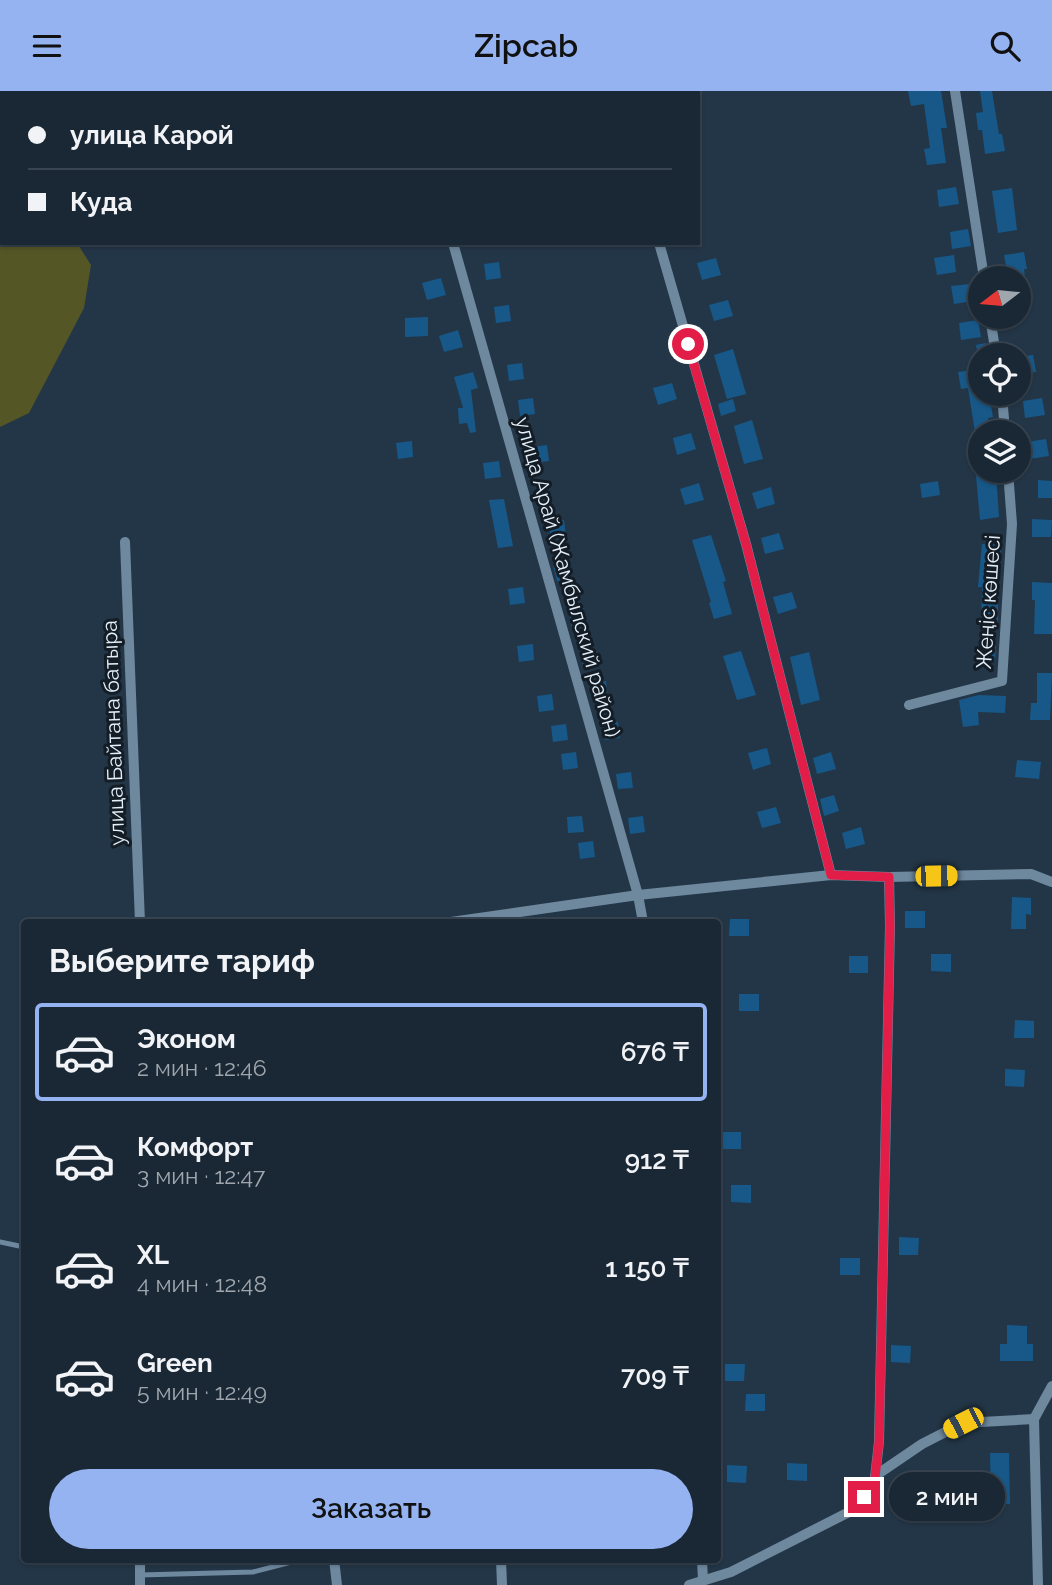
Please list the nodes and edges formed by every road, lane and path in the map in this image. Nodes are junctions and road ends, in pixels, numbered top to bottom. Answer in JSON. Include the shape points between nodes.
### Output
{"nodes":[{"id":1,"x":956,"y":91,"type":"edge"},
{"id":2,"x":454,"y":245,"type":"edge"},
{"id":3,"x":660,"y":245,"type":"edge"},
{"id":4,"x":982,"y":266,"type":"edge"},
{"id":5,"x":1009,"y":483,"type":"edge"},
{"id":6,"x":125,"y":542,"type":"dead end"},
{"id":7,"x":909,"y":705,"type":"dead end"},
{"id":8,"x":831,"y":875,"type":"junction"},
{"id":9,"x":889,"y":877,"type":"junction"},
{"id":10,"x":1052,"y":882,"type":"edge"},
{"id":11,"x":638,"y":895,"type":"junction"},
{"id":12,"x":140,"y":919,"type":"edge"},
{"id":13,"x":477,"y":919,"type":"edge"},
{"id":14,"x":642,"y":919,"type":"edge"},
{"id":15,"x":0,"y":1242,"type":"edge"},
{"id":16,"x":21,"y":1246,"type":"edge"},
{"id":17,"x":1052,"y":1386,"type":"edge"},
{"id":18,"x":1034,"y":1419,"type":"junction"},
{"id":19,"x":875,"y":1476,"type":"junction"},
{"id":20,"x":288,"y":1563,"type":"edge"},
{"id":21,"x":334,"y":1563,"type":"edge"},
{"id":22,"x":501,"y":1563,"type":"edge"},
{"id":23,"x":702,"y":1563,"type":"edge"},
{"id":24,"x":139,"y":1580,"type":"edge"},
{"id":25,"x":704,"y":1581,"type":"junction"},
{"id":26,"x":337,"y":1585,"type":"edge"},
{"id":27,"x":502,"y":1585,"type":"edge"},
{"id":28,"x":689,"y":1585,"type":"edge"},
{"id":29,"x":1038,"y":1585,"type":"edge"}],
"edges":[{"from":1,"to":4,"type":"street"},
{"from":2,"to":11,"type":"street","name":"улица Арай (Жамбылский район)"},
{"from":3,"to":8,"type":"street","via":[[746,544]]},
{"from":5,"to":7,"type":"street","name":"Жеңіс көшесі","via":[[1012,524],[1002,681]]},
{"from":6,"to":12,"type":"street","name":"улица Байтана батыра"},
{"from":8,"to":9,"type":"street"},
{"from":8,"to":11,"type":"street"},
{"from":9,"to":10,"type":"street","via":[[1031,874]]},
{"from":9,"to":19,"type":"street"},
{"from":11,"to":13,"type":"street"},
{"from":11,"to":14,"type":"street","name":"улица Арай (Жамбылский район)"},
{"from":15,"to":16,"type":"lane"},
{"from":17,"to":18,"type":"street"},
{"from":18,"to":19,"type":"street","via":[[963,1423]]},
{"from":18,"to":29,"type":"street"},
{"from":19,"to":25,"type":"street","via":[[874,1486],[855,1509]]},
{"from":20,"to":24,"type":"lane","via":[[253,1572]]},
{"from":21,"to":26,"type":"street"},
{"from":22,"to":27,"type":"street"},
{"from":23,"to":25,"type":"street"},
{"from":25,"to":28,"type":"street"}]}
